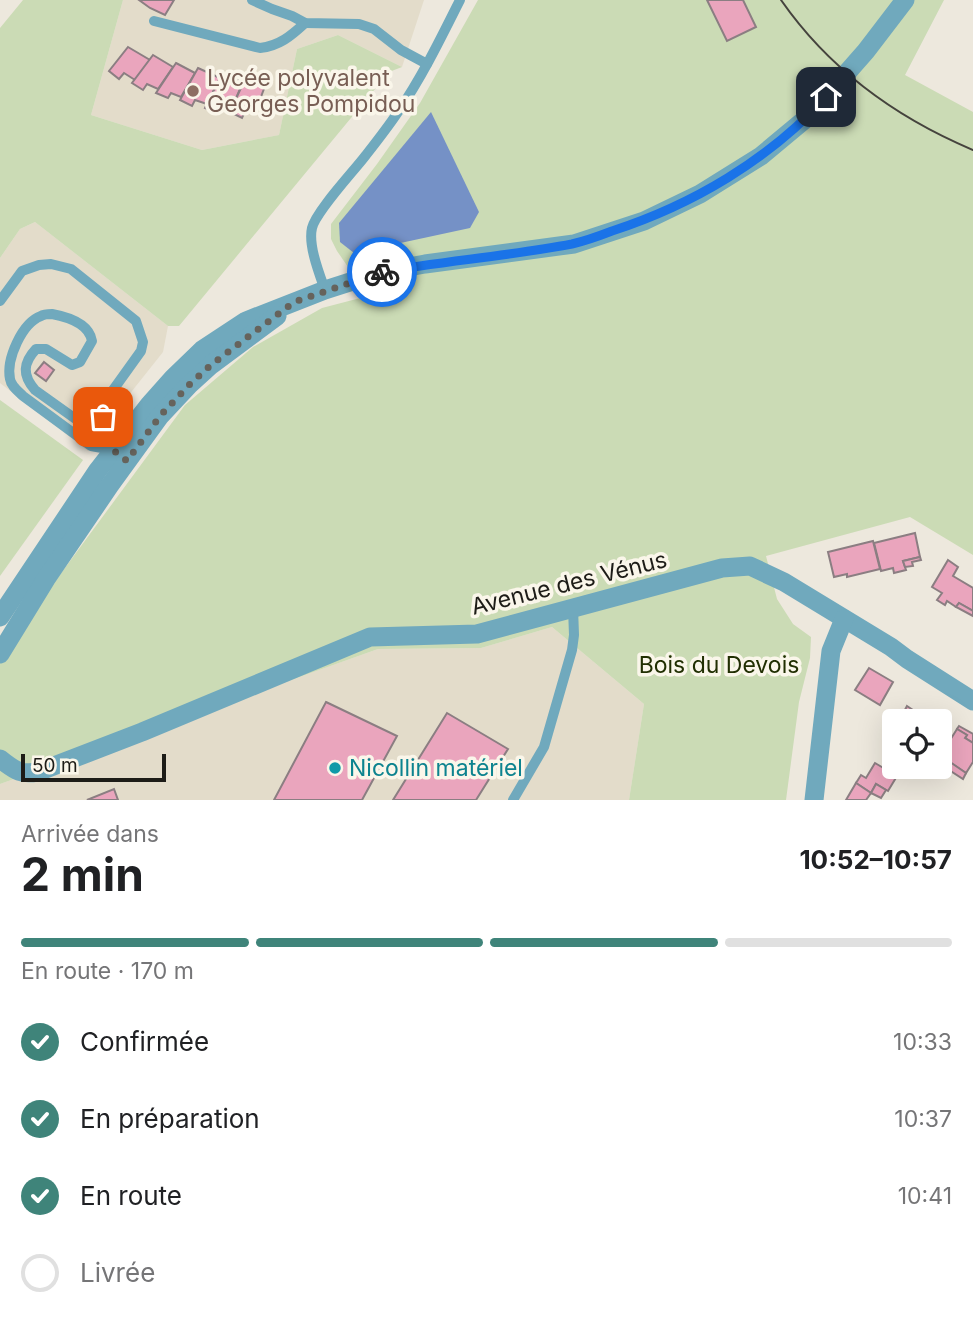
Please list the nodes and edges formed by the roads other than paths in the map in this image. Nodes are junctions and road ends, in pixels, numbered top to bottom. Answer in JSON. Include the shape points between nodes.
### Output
{"nodes":[{"id":1,"x":252,"y":0,"type":"edge"},
{"id":2,"x":460,"y":0,"type":"edge"},
{"id":3,"x":905,"y":0,"type":"edge"},
{"id":4,"x":154,"y":21,"type":"dead end"},
{"id":5,"x":305,"y":23,"type":"junction"},
{"id":6,"x":427,"y":64,"type":"junction"},
{"id":7,"x":325,"y":290,"type":"junction"},
{"id":8,"x":0,"y":301,"type":"edge"},
{"id":9,"x":120,"y":455,"type":"junction"},
{"id":10,"x":573,"y":608,"type":"junction"},
{"id":11,"x":0,"y":617,"type":"edge"},
{"id":12,"x":844,"y":619,"type":"junction"},
{"id":13,"x":0,"y":654,"type":"edge"},
{"id":14,"x":973,"y":701,"type":"edge"},
{"id":15,"x":0,"y":759,"type":"edge"},
{"id":16,"x":513,"y":800,"type":"edge"},
{"id":17,"x":814,"y":800,"type":"edge"}],
"edges":[{"from":1,"to":5,"type":"lane"},
{"from":2,"to":6,"type":"lane"},
{"from":3,"to":7,"type":"street","via":[[809,116],[761,156],[701,194],[643,221],[574,244],[390,270]]},
{"from":4,"to":5,"type":"lane","via":[[260,48],[287,39]]},
{"from":5,"to":6,"type":"lane","via":[[359,24]]},
{"from":6,"to":7,"type":"lane","via":[[399,110],[314,224],[312,246]]},
{"from":7,"to":9,"type":"street","via":[[246,321],[202,350],[173,378]]},
{"from":8,"to":9,"type":"lane","via":[[22,271],[51,264],[71,269],[136,321],[141,351],[103,404],[103,417]]},
{"from":9,"to":9,"type":"lane","via":[[28,382],[26,365],[36,349],[46,349],[72,365],[80,362],[92,341],[81,324],[52,314],[40,316],[20,336],[12,353],[14,388],[91,446]]},
{"from":9,"to":11,"type":"street","via":[[58,528]]},
{"from":9,"to":13,"type":"street"},
{"from":10,"to":12,"type":"street","name":"Avenue des Vénus","via":[[722,568],[750,566]]},
{"from":10,"to":15,"type":"street","name":"Avenue des Vénus","via":[[477,634],[370,637],[38,772],[26,774]]},
{"from":10,"to":16,"type":"lane","via":[[572,650],[544,747]]},
{"from":12,"to":14,"type":"street","name":"Avenue des Vénus"},
{"from":12,"to":17,"type":"street","via":[[831,651]]}]}
